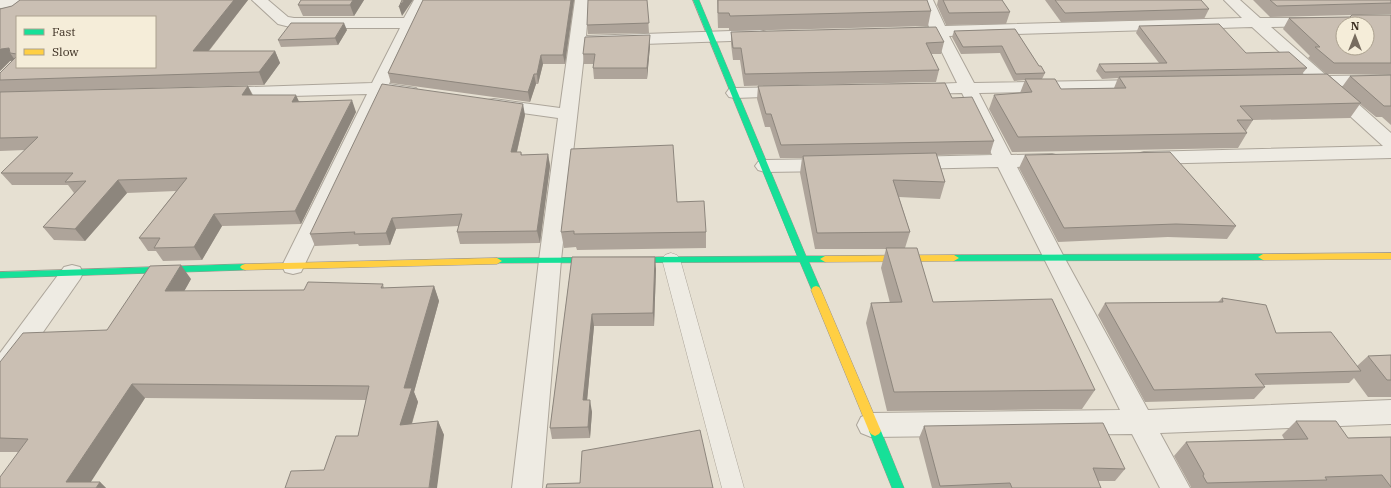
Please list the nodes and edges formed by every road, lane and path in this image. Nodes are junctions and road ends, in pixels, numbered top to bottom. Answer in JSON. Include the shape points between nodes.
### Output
{"nodes":[{"id":1,"x":259,"y":0,"type":"edge"},
{"id":2,"x":421,"y":0,"type":"edge"},
{"id":3,"x":582,"y":0,"type":"edge"},
{"id":4,"x":696,"y":0,"type":"edge"},
{"id":5,"x":926,"y":0,"type":"edge"},
{"id":6,"x":1231,"y":0,"type":"edge"},
{"id":7,"x":63,"y":2,"type":"edge"},
{"id":8,"x":0,"y":3,"type":"edge"},
{"id":9,"x":1335,"y":21,"type":"edge"},
{"id":10,"x":410,"y":23,"type":"junction"},
{"id":11,"x":1256,"y":23,"type":"junction"},
{"id":12,"x":892,"y":32,"type":"edge"},
{"id":13,"x":939,"y":32,"type":"junction"},
{"id":14,"x":774,"y":35,"type":"edge"},
{"id":15,"x":711,"y":36,"type":"junction"},
{"id":16,"x":577,"y":41,"type":"junction"},
{"id":17,"x":1391,"y":80,"type":"edge"},
{"id":18,"x":1322,"y":81,"type":"junction"},
{"id":19,"x":1290,"y":82,"type":"edge"},
{"id":20,"x":1156,"y":85,"type":"edge"},
{"id":21,"x":378,"y":88,"type":"junction"},
{"id":22,"x":968,"y":88,"type":"junction"},
{"id":23,"x":906,"y":90,"type":"edge"},
{"id":24,"x":805,"y":92,"type":"edge"},
{"id":25,"x":205,"y":93,"type":"edge"},
{"id":26,"x":736,"y":93,"type":"junction"},
{"id":27,"x":426,"y":94,"type":"edge"},
{"id":28,"x":481,"y":102,"type":"edge"},
{"id":29,"x":567,"y":114,"type":"junction"},
{"id":30,"x":1391,"y":143,"type":"edge"},
{"id":31,"x":1391,"y":152,"type":"edge"},
{"id":32,"x":1123,"y":158,"type":"edge"},
{"id":33,"x":1068,"y":160,"type":"edge"},
{"id":34,"x":1005,"y":161,"type":"junction"},
{"id":35,"x":853,"y":164,"type":"edge"},
{"id":36,"x":893,"y":164,"type":"edge"},
{"id":37,"x":765,"y":166,"type":"junction"},
{"id":38,"x":1391,"y":256,"type":"edge"},
{"id":39,"x":1053,"y":257,"type":"junction"},
{"id":40,"x":671,"y":259,"type":"junction"},
{"id":41,"x":802,"y":259,"type":"junction"},
{"id":42,"x":550,"y":260,"type":"junction"},
{"id":43,"x":293,"y":266,"type":"junction"},
{"id":44,"x":72,"y":273,"type":"junction"},
{"id":45,"x":0,"y":275,"type":"edge"},
{"id":46,"x":0,"y":373,"type":"edge"},
{"id":47,"x":1391,"y":412,"type":"edge"},
{"id":48,"x":1141,"y":422,"type":"junction"},
{"id":49,"x":871,"y":425,"type":"junction"},
{"id":50,"x":527,"y":488,"type":"edge"},
{"id":51,"x":733,"y":488,"type":"edge"},
{"id":52,"x":898,"y":488,"type":"edge"},
{"id":53,"x":1175,"y":488,"type":"edge"}],
"edges":[{"from":1,"to":10,"type":"street","via":[[283,21],[294,23]]},
{"from":2,"to":10,"type":"street"},
{"from":3,"to":16,"type":"street"},
{"from":4,"to":15,"type":"street"},
{"from":5,"to":13,"type":"street"},
{"from":6,"to":11,"type":"street"},
{"from":7,"to":8,"type":"street"},
{"from":9,"to":11,"type":"street"},
{"from":10,"to":21,"type":"street"},
{"from":11,"to":13,"type":"street"},
{"from":11,"to":18,"type":"street"},
{"from":12,"to":13,"type":"street"},
{"from":13,"to":22,"type":"street"},
{"from":14,"to":15,"type":"street"},
{"from":15,"to":16,"type":"street"},
{"from":15,"to":26,"type":"street"},
{"from":16,"to":29,"type":"street"},
{"from":17,"to":18,"type":"street"},
{"from":18,"to":19,"type":"street"},
{"from":18,"to":30,"type":"street"},
{"from":20,"to":22,"type":"street"},
{"from":21,"to":25,"type":"street"},
{"from":21,"to":27,"type":"street"},
{"from":21,"to":43,"type":"street"},
{"from":22,"to":23,"type":"street"},
{"from":22,"to":34,"type":"street"},
{"from":24,"to":26,"type":"street"},
{"from":26,"to":37,"type":"street"},
{"from":28,"to":29,"type":"street"},
{"from":29,"to":42,"type":"street"},
{"from":31,"to":32,"type":"street"},
{"from":33,"to":34,"type":"street"},
{"from":34,"to":36,"type":"street"},
{"from":34,"to":39,"type":"street"},
{"from":35,"to":37,"type":"street"},
{"from":37,"to":41,"type":"street"},
{"from":38,"to":39,"type":"street"},
{"from":39,"to":41,"type":"street"},
{"from":39,"to":48,"type":"street"},
{"from":40,"to":41,"type":"street"},
{"from":40,"to":42,"type":"street"},
{"from":40,"to":51,"type":"lane"},
{"from":41,"to":49,"type":"street"},
{"from":42,"to":43,"type":"street"},
{"from":42,"to":50,"type":"street"},
{"from":43,"to":44,"type":"street"},
{"from":44,"to":45,"type":"street"},
{"from":44,"to":46,"type":"street"},
{"from":47,"to":48,"type":"street"},
{"from":48,"to":49,"type":"street"},
{"from":48,"to":53,"type":"street"},
{"from":49,"to":52,"type":"street"}]}
